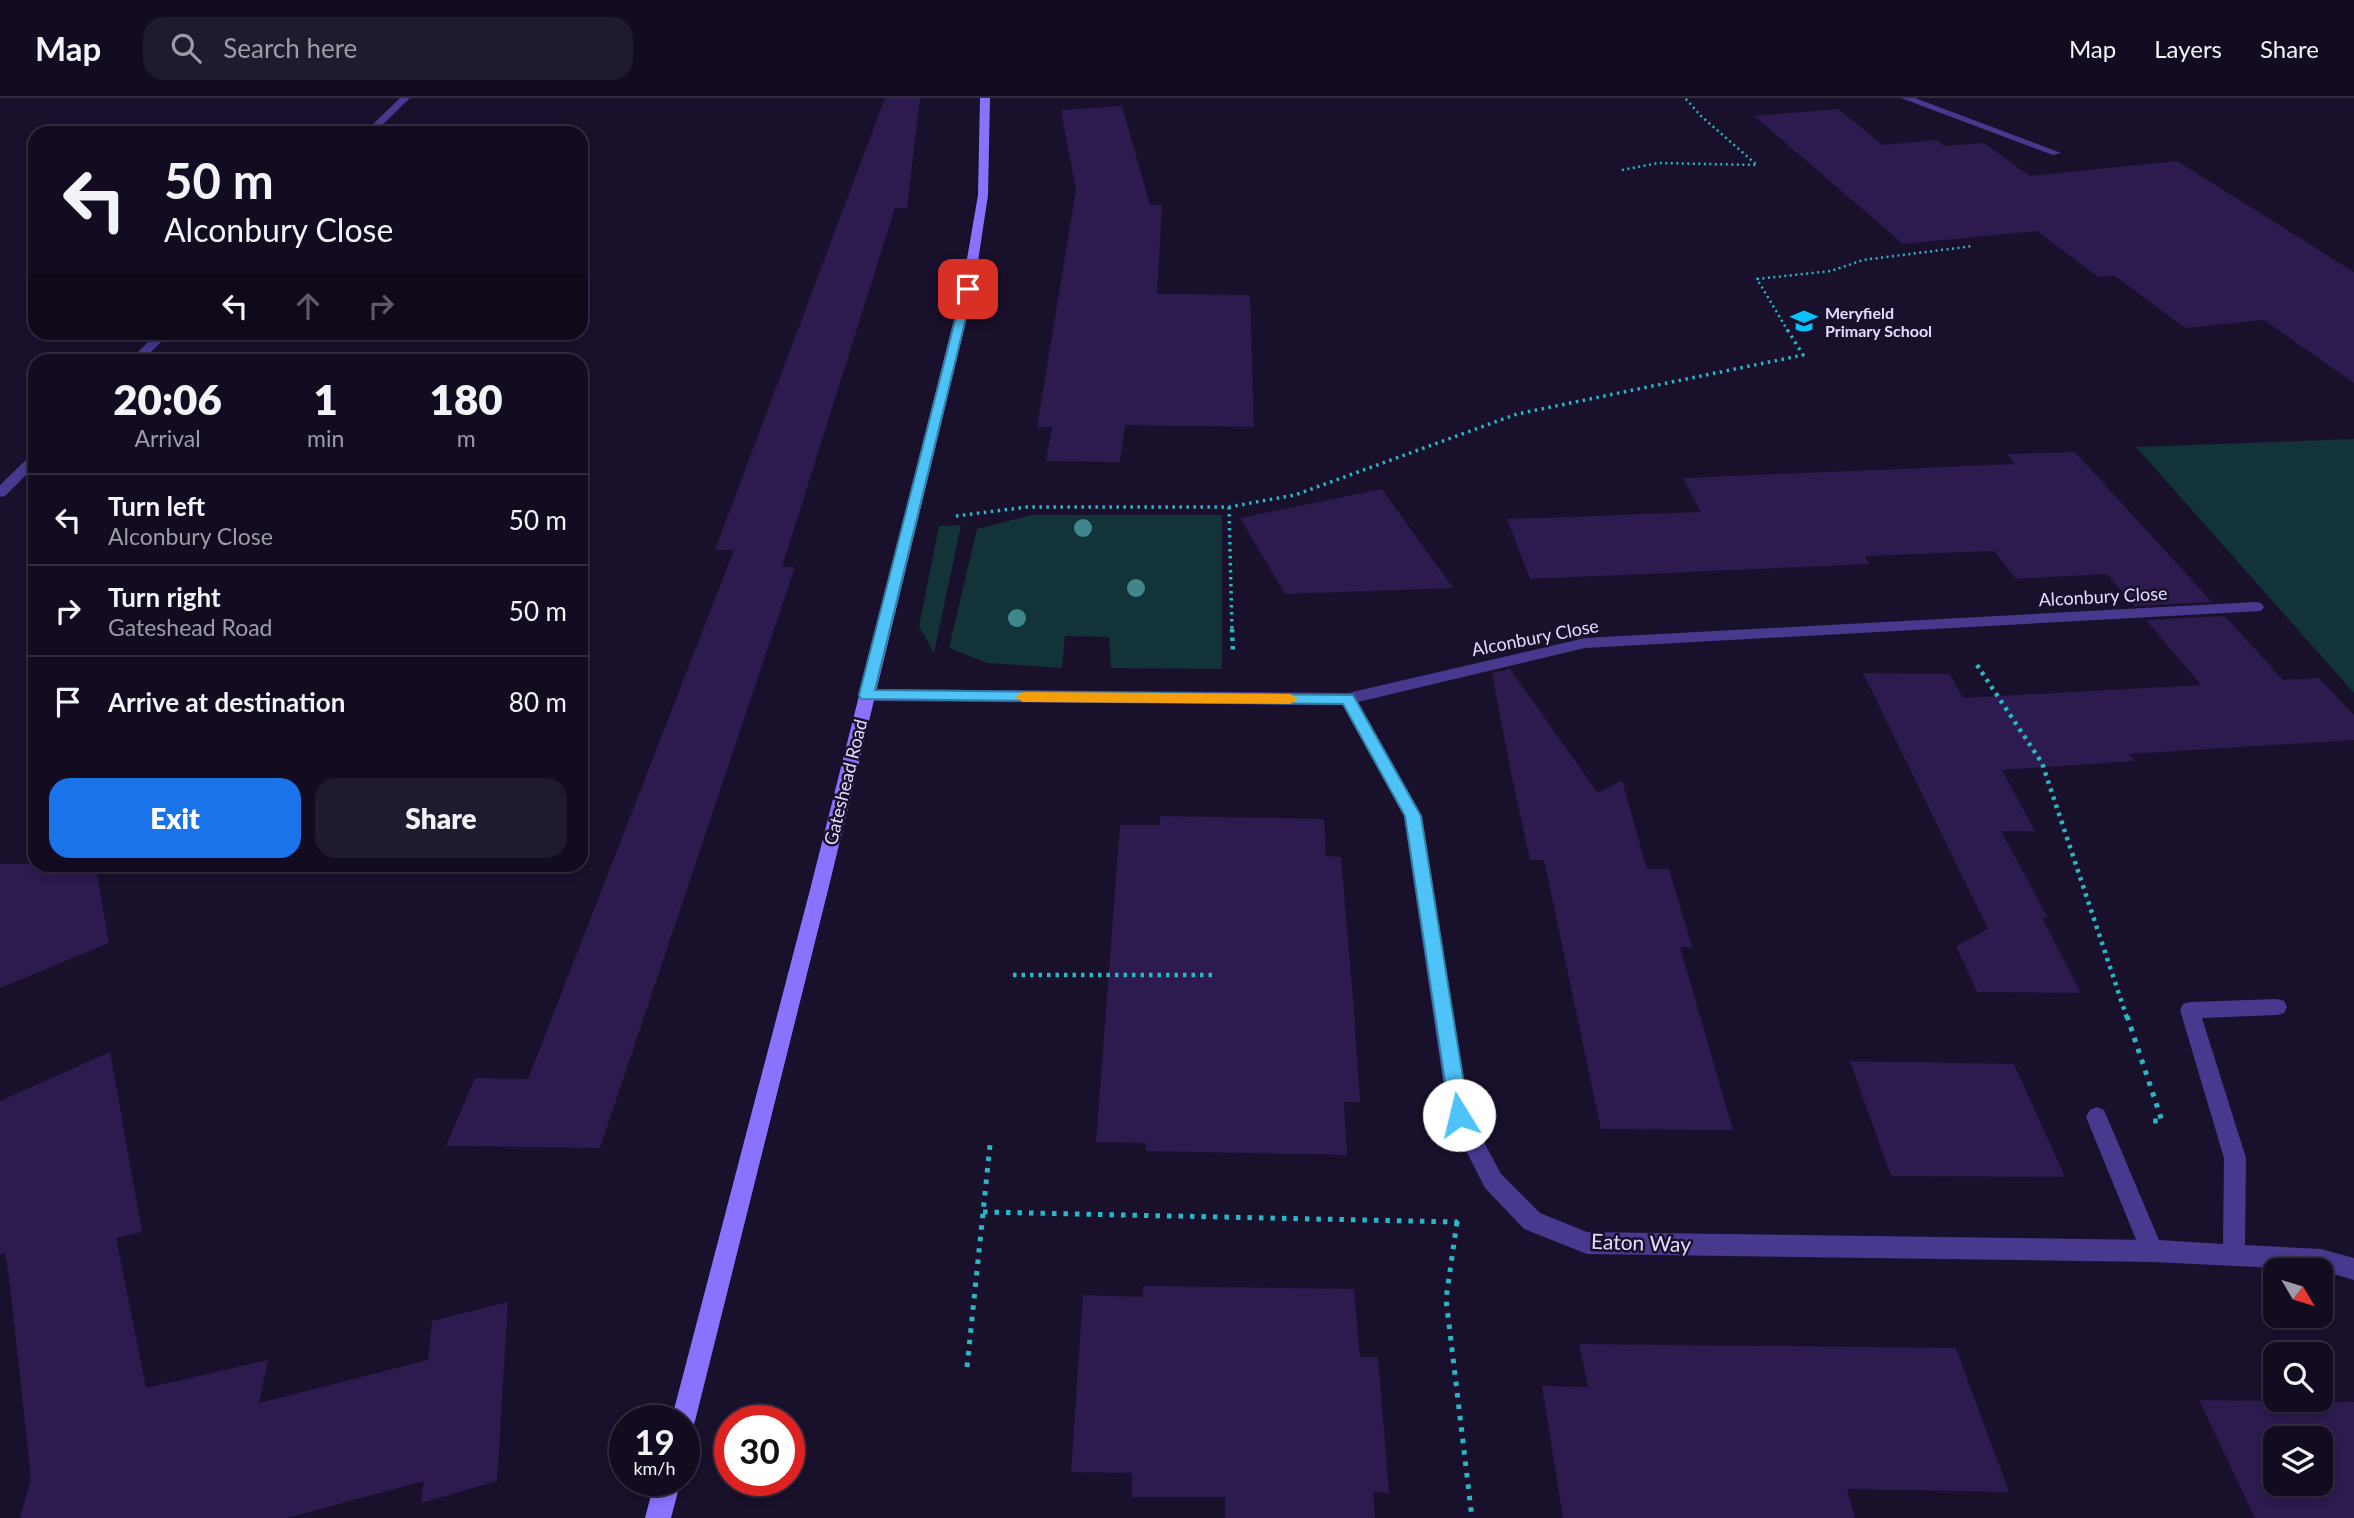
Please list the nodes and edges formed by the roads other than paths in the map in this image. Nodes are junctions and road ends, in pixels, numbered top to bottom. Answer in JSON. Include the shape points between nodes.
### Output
{"nodes":[{"id":1,"x":405,"y":98,"type":"edge"},
{"id":2,"x":985,"y":98,"type":"edge"},
{"id":3,"x":1906,"y":98,"type":"edge"},
{"id":4,"x":376,"y":126,"type":"edge"},
{"id":5,"x":2056,"y":153,"type":"dead end"},
{"id":6,"x":157,"y":340,"type":"edge"},
{"id":7,"x":142,"y":354,"type":"edge"},
{"id":8,"x":28,"y":466,"type":"edge"},
{"id":9,"x":0,"y":493,"type":"edge"},
{"id":10,"x":2256,"y":607,"type":"dead end"},
{"id":11,"x":867,"y":695,"type":"junction"},
{"id":12,"x":1348,"y":699,"type":"junction"},
{"id":13,"x":2277,"y":1007,"type":"dead end"},
{"id":14,"x":2097,"y":1117,"type":"road end"},
{"id":15,"x":2152,"y":1251,"type":"junction"},
{"id":16,"x":2234,"y":1255,"type":"junction"},
{"id":17,"x":2354,"y":1269,"type":"edge"},
{"id":18,"x":687,"y":1405,"type":"edge"},
{"id":19,"x":664,"y":1496,"type":"edge"},
{"id":20,"x":658,"y":1518,"type":"edge"}],
"edges":[{"from":1,"to":4,"type":"street"},
{"from":2,"to":11,"type":"street","name":"Gateshead Road","via":[[984,195],[968,289]]},
{"from":3,"to":5,"type":"street"},
{"from":6,"to":7,"type":"street"},
{"from":8,"to":9,"type":"street"},
{"from":10,"to":12,"type":"street","name":"Alconbury Close","via":[[1585,643]]},
{"from":11,"to":12,"type":"street","name":"Alconbury Close"},
{"from":11,"to":18,"type":"street","name":"Gateshead Road"},
{"from":12,"to":15,"type":"street","name":"Eaton Way","via":[[1413,816],[1459,1115],[1493,1181],[1532,1221],[1587,1242]]},
{"from":13,"to":16,"type":"street","via":[[2190,1010],[2235,1158]]},
{"from":14,"to":15,"type":"street"},
{"from":15,"to":16,"type":"street","name":"Eaton Way"},
{"from":16,"to":17,"type":"street","name":"Eaton Way","via":[[2321,1260]]},
{"from":19,"to":20,"type":"street"}]}
